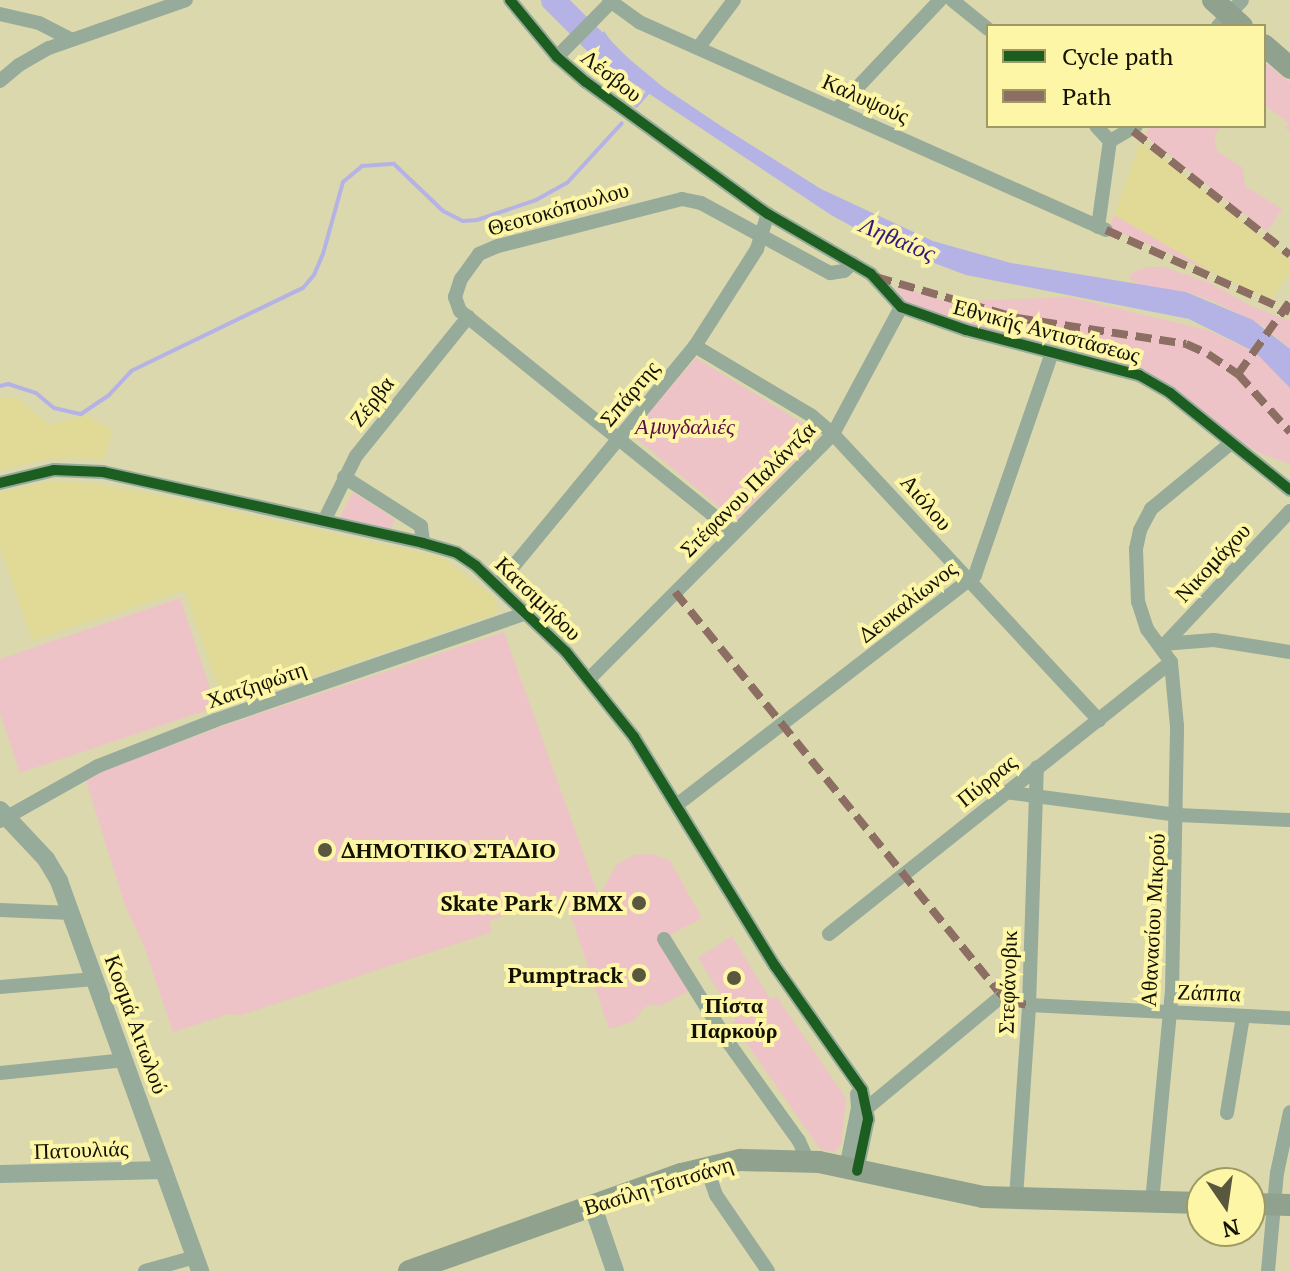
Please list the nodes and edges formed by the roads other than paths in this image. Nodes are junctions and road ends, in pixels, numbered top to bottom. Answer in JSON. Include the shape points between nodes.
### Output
{"nodes":[{"id":1,"x":186,"y":0,"type":"edge"},
{"id":2,"x":510,"y":0,"type":"edge"},
{"id":3,"x":734,"y":0,"type":"edge"},
{"id":4,"x":940,"y":0,"type":"edge"},
{"id":5,"x":952,"y":0,"type":"edge"},
{"id":6,"x":611,"y":1,"type":"edge"},
{"id":7,"x":4,"y":9,"type":"edge"},
{"id":8,"x":986,"y":27,"type":"edge"},
{"id":9,"x":70,"y":39,"type":"junction"},
{"id":10,"x":1266,"y":47,"type":"edge"},
{"id":11,"x":698,"y":48,"type":"junction"},
{"id":12,"x":559,"y":55,"type":"junction"},
{"id":13,"x":1290,"y":68,"type":"edge"},
{"id":14,"x":0,"y":81,"type":"edge"},
{"id":15,"x":837,"y":109,"type":"junction"},
{"id":16,"x":1098,"y":128,"type":"edge"},
{"id":17,"x":1133,"y":128,"type":"edge"},
{"id":18,"x":1110,"y":141,"type":"junction"},
{"id":19,"x":768,"y":214,"type":"junction"},
{"id":20,"x":763,"y":237,"type":"junction"},
{"id":21,"x":853,"y":263,"type":"junction"},
{"id":22,"x":901,"y":307,"type":"junction"},
{"id":23,"x":468,"y":317,"type":"junction"},
{"id":24,"x":695,"y":346,"type":"junction"},
{"id":25,"x":1052,"y":353,"type":"junction"},
{"id":26,"x":833,"y":434,"type":"junction"},
{"id":27,"x":619,"y":439,"type":"junction"},
{"id":28,"x":1231,"y":443,"type":"junction"},
{"id":29,"x":344,"y":477,"type":"junction"},
{"id":30,"x":0,"y":483,"type":"edge"},
{"id":31,"x":1290,"y":490,"type":"edge"},
{"id":32,"x":1290,"y":511,"type":"edge"},
{"id":33,"x":405,"y":516,"type":"junction"},
{"id":34,"x":324,"y":521,"type":"junction"},
{"id":35,"x":734,"y":532,"type":"junction"},
{"id":36,"x":396,"y":537,"type":"junction"},
{"id":37,"x":423,"y":543,"type":"junction"},
{"id":38,"x":968,"y":582,"type":"junction"},
{"id":39,"x":498,"y":585,"type":"junction"},
{"id":40,"x":527,"y":613,"type":"junction"},
{"id":41,"x":1162,"y":644,"type":"junction"},
{"id":42,"x":1290,"y":652,"type":"edge"},
{"id":43,"x":1171,"y":662,"type":"junction"},
{"id":44,"x":590,"y":678,"type":"junction"},
{"id":45,"x":1099,"y":720,"type":"junction"},
{"id":46,"x":1037,"y":767,"type":"junction"},
{"id":47,"x":1005,"y":792,"type":"junction"},
{"id":48,"x":1035,"y":797,"type":"junction"},
{"id":49,"x":678,"y":804,"type":"junction"},
{"id":50,"x":1178,"y":815,"type":"junction"},
{"id":51,"x":3,"y":816,"type":"edge"},
{"id":52,"x":1290,"y":820,"type":"edge"},
{"id":53,"x":0,"y":910,"type":"edge"},
{"id":54,"x":71,"y":913,"type":"junction"},
{"id":55,"x":829,"y":934,"type":"dead end"},
{"id":56,"x":664,"y":939,"type":"dead end"},
{"id":57,"x":95,"y":979,"type":"junction"},
{"id":58,"x":0,"y":987,"type":"edge"},
{"id":59,"x":1002,"y":996,"type":"dead end"},
{"id":60,"x":1029,"y":1005,"type":"junction"},
{"id":61,"x":1170,"y":1013,"type":"junction"},
{"id":62,"x":1243,"y":1016,"type":"junction"},
{"id":63,"x":1290,"y":1018,"type":"edge"},
{"id":64,"x":125,"y":1060,"type":"junction"},
{"id":65,"x":0,"y":1073,"type":"edge"},
{"id":66,"x":863,"y":1099,"type":"junction"},
{"id":67,"x":1290,"y":1112,"type":"edge"},
{"id":68,"x":1227,"y":1113,"type":"dead end"},
{"id":69,"x":808,"y":1161,"type":"junction"},
{"id":70,"x":706,"y":1166,"type":"junction"},
{"id":71,"x":164,"y":1170,"type":"junction"},
{"id":72,"x":851,"y":1170,"type":"junction"},
{"id":73,"x":0,"y":1174,"type":"edge"},
{"id":74,"x":1016,"y":1198,"type":"junction"},
{"id":75,"x":1152,"y":1202,"type":"junction"},
{"id":76,"x":1186,"y":1203,"type":"edge"},
{"id":77,"x":592,"y":1204,"type":"junction"},
{"id":78,"x":1282,"y":1205,"type":"edge"},
{"id":79,"x":198,"y":1264,"type":"edge"},
{"id":80,"x":145,"y":1271,"type":"edge"},
{"id":81,"x":409,"y":1271,"type":"edge"},
{"id":82,"x":615,"y":1271,"type":"edge"},
{"id":83,"x":768,"y":1271,"type":"edge"},
{"id":84,"x":1268,"y":1271,"type":"edge"}],
"edges":[{"from":1,"to":9,"type":"street"},
{"from":2,"to":12,"type":"street","name":"Λέσβου"},
{"from":3,"to":11,"type":"street"},
{"from":4,"to":15,"type":"street"},
{"from":5,"to":8,"type":"street"},
{"from":6,"to":11,"type":"street","name":"Καλυψούς","via":[[633,19]]},
{"from":6,"to":12,"type":"street"},
{"from":7,"to":9,"type":"street"},
{"from":9,"to":14,"type":"street","via":[[31,57]]},
{"from":10,"to":13,"type":"main road"},
{"from":11,"to":15,"type":"street","name":"Καλυψούς"},
{"from":12,"to":19,"type":"street","name":"Λέσβου"},
{"from":15,"to":18,"type":"street","name":"Καλυψούς","via":[[1102,228]]},
{"from":16,"to":18,"type":"street"},
{"from":17,"to":18,"type":"street"},
{"from":19,"to":20,"type":"street","name":"Σπάρτης"},
{"from":19,"to":21,"type":"street","name":"Λέσβου"},
{"from":20,"to":21,"type":"street","name":"Θεοτοκόπουλου","via":[[830,273]]},
{"from":20,"to":23,"type":"street","name":"Θεοτοκόπουλου","via":[[701,203],[682,199],[538,233],[473,260],[455,297]]},
{"from":20,"to":24,"type":"street","name":"Σπάρτης"},
{"from":21,"to":22,"type":"street","name":"Λέσβου","via":[[876,277]]},
{"from":22,"to":25,"type":"street","name":"Εθνικής Αντιστάσεως"},
{"from":22,"to":26,"type":"street","name":"Στέφανου Παλάντζα"},
{"from":23,"to":27,"type":"street"},
{"from":23,"to":29,"type":"street","name":"Ζέρβα"},
{"from":24,"to":26,"type":"street","name":"Αιόλου"},
{"from":24,"to":27,"type":"street","name":"Σπάρτης"},
{"from":25,"to":28,"type":"street","name":"Εθνικής Αντιστάσεως","via":[[1139,375]]},
{"from":25,"to":38,"type":"street","name":"Δευκαλίωνος","via":[[986,552]]},
{"from":26,"to":35,"type":"street","name":"Στέφανου Παλάντζα"},
{"from":26,"to":38,"type":"street","name":"Αιόλου"},
{"from":27,"to":35,"type":"street"},
{"from":27,"to":39,"type":"street","name":"Σπάρτης"},
{"from":28,"to":31,"type":"street","name":"Εθνικής Αντιστάσεως"},
{"from":28,"to":41,"type":"street","name":"Αθανασίου Μικρού","via":[[1156,504],[1140,530],[1136,594],[1145,624]]},
{"from":29,"to":33,"type":"street"},
{"from":29,"to":34,"type":"street","name":"Ζέρβα"},
{"from":30,"to":34,"type":"street","name":"Κατσιμήδου","via":[[54,470],[103,472]]},
{"from":32,"to":41,"type":"street","name":"Νικομάχου"},
{"from":33,"to":36,"type":"street"},
{"from":33,"to":37,"type":"street","via":[[423,529]]},
{"from":34,"to":36,"type":"street","name":"Κατσιμήδου"},
{"from":35,"to":44,"type":"street","name":"Στέφανου Παλάντζα"},
{"from":36,"to":37,"type":"street","name":"Κατσιμήδου"},
{"from":37,"to":39,"type":"street","name":"Κατσιμήδου","via":[[468,559]]},
{"from":38,"to":45,"type":"street","name":"Αιόλου"},
{"from":38,"to":49,"type":"street","name":"Δευκαλίωνος"},
{"from":39,"to":40,"type":"street","name":"Κατσιμήδου"},
{"from":40,"to":44,"type":"street","name":"Κατσιμήδου"},
{"from":40,"to":51,"type":"street","name":"Χατζηφώτη","via":[[216,720],[98,766]]},
{"from":41,"to":42,"type":"street","via":[[1214,640]]},
{"from":41,"to":43,"type":"street","name":"Αθανασίου Μικρού"},
{"from":43,"to":45,"type":"street","name":"Πύρρας"},
{"from":43,"to":50,"type":"street","name":"Αθανασίου Μικρού"},
{"from":44,"to":49,"type":"street","name":"Κατσιμήδου"},
{"from":45,"to":46,"type":"street","name":"Πύρρας"},
{"from":46,"to":47,"type":"street","name":"Πύρρας"},
{"from":46,"to":48,"type":"street","name":"Στεφάνοβικ"},
{"from":47,"to":48,"type":"street"},
{"from":47,"to":55,"type":"street","name":"Πύρρας"},
{"from":48,"to":50,"type":"street"},
{"from":48,"to":60,"type":"street","name":"Στεφάνοβικ"},
{"from":49,"to":66,"type":"street","name":"Κατσιμήδου"},
{"from":50,"to":52,"type":"street"},
{"from":50,"to":61,"type":"street","name":"Αθανασίου Μικρού"},
{"from":51,"to":54,"type":"street","name":"Κοσμά Αιτωλού","via":[[52,868]]},
{"from":53,"to":54,"type":"street"},
{"from":54,"to":57,"type":"street","name":"Κοσμά Αιτωλού"},
{"from":56,"to":69,"type":"street"},
{"from":57,"to":58,"type":"street"},
{"from":57,"to":64,"type":"street","name":"Κοσμά Αιτωλού"},
{"from":59,"to":66,"type":"street","via":[[895,1085]]},
{"from":60,"to":61,"type":"street","name":"Ζάππα"},
{"from":60,"to":74,"type":"street","name":"Στεφάνοβικ"},
{"from":61,"to":62,"type":"street","name":"Ζάππα"},
{"from":61,"to":75,"type":"street","name":"Αθανασίου Μικρού"},
{"from":62,"to":63,"type":"street","name":"Ζάππα"},
{"from":62,"to":68,"type":"street"},
{"from":64,"to":65,"type":"street"},
{"from":64,"to":71,"type":"street","name":"Κοσμά Αιτωλού"},
{"from":66,"to":72,"type":"street"},
{"from":67,"to":78,"type":"street"},
{"from":69,"to":70,"type":"main road","name":"Βασίλη Τσιτσάνη","via":[[740,1160]]},
{"from":69,"to":72,"type":"main road","name":"Βασίλη Τσιτσάνη"},
{"from":70,"to":77,"type":"main road","name":"Βασίλη Τσιτσάνη"},
{"from":70,"to":83,"type":"street","via":[[716,1195]]},
{"from":71,"to":73,"type":"street","name":"Πατουλιάς"},
{"from":71,"to":79,"type":"street","name":"Κοσμά Αιτωλού"},
{"from":72,"to":74,"type":"main road","name":"Βασίλη Τσιτσάνη","via":[[970,1196]]},
{"from":74,"to":75,"type":"main road","name":"Βασίλη Τσιτσάνη"},
{"from":75,"to":76,"type":"main road","name":"Βασίλη Τσιτσάνη"},
{"from":77,"to":81,"type":"main road","name":"Βασίλη Τσιτσάνη"},
{"from":77,"to":82,"type":"street"},
{"from":78,"to":84,"type":"street"},
{"from":79,"to":80,"type":"street"}]}
